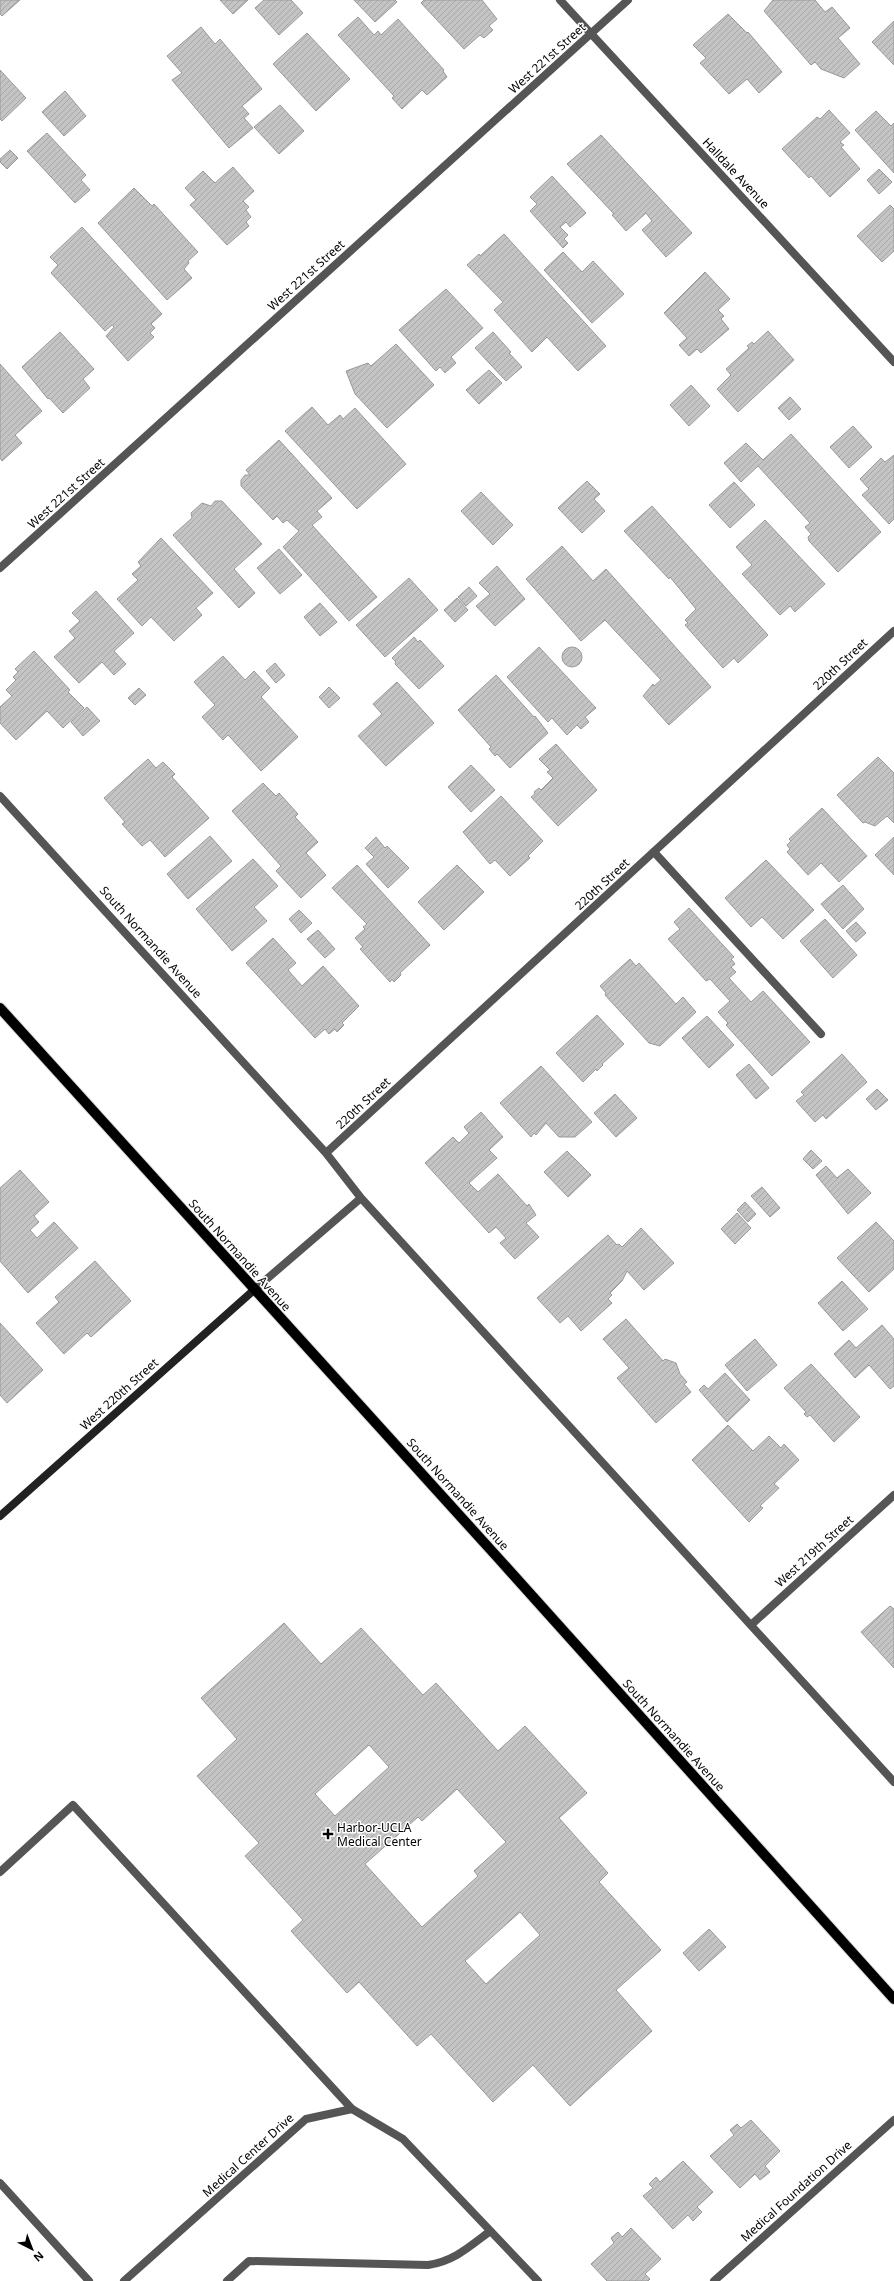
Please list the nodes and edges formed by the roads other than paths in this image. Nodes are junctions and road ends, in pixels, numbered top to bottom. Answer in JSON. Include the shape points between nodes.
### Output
{"nodes":[{"id":1,"x":560,"y":0,"type":"edge"},
{"id":2,"x":628,"y":0,"type":"edge"},
{"id":3,"x":592,"y":34,"type":"junction"},
{"id":4,"x":894,"y":362,"type":"edge"},
{"id":5,"x":0,"y":568,"type":"edge"},
{"id":6,"x":894,"y":631,"type":"edge"},
{"id":7,"x":0,"y":796,"type":"edge"},
{"id":8,"x":654,"y":852,"type":"junction"},
{"id":9,"x":0,"y":1008,"type":"edge"},
{"id":10,"x":821,"y":1034,"type":"dead end"},
{"id":11,"x":326,"y":1153,"type":"junction"},
{"id":12,"x":361,"y":1198,"type":"junction"},
{"id":13,"x":254,"y":1290,"type":"junction"},
{"id":14,"x":894,"y":1495,"type":"edge"},
{"id":15,"x":0,"y":1516,"type":"edge"},
{"id":16,"x":751,"y":1625,"type":"junction"},
{"id":17,"x":894,"y":1782,"type":"edge"},
{"id":18,"x":0,"y":1872,"type":"edge"},
{"id":19,"x":894,"y":1999,"type":"edge"},
{"id":20,"x":352,"y":2109,"type":"junction"},
{"id":21,"x":894,"y":2120,"type":"edge"},
{"id":22,"x":0,"y":2183,"type":"edge"},
{"id":23,"x":489,"y":2232,"type":"junction"},
{"id":24,"x":88,"y":2281,"type":"edge"},
{"id":25,"x":124,"y":2281,"type":"edge"},
{"id":26,"x":227,"y":2281,"type":"edge"},
{"id":27,"x":538,"y":2281,"type":"edge"},
{"id":28,"x":714,"y":2281,"type":"edge"}],
"edges":[{"from":1,"to":3,"type":"street","name":"Halldale Avenue"},
{"from":2,"to":3,"type":"street","name":"West 221st Street"},
{"from":3,"to":4,"type":"street","name":"Halldale Avenue"},
{"from":3,"to":5,"type":"street","name":"West 221st Street"},
{"from":6,"to":8,"type":"street","name":"220th Street"},
{"from":7,"to":11,"type":"street","name":"South Normandie Avenue"},
{"from":8,"to":10,"type":"street"},
{"from":8,"to":11,"type":"street","name":"220th Street"},
{"from":9,"to":13,"type":"main road","name":"South Normandie Avenue"},
{"from":11,"to":12,"type":"street","name":"South Normandie Avenue"},
{"from":12,"to":13,"type":"street"},
{"from":12,"to":16,"type":"street","name":"South Normandie Avenue"},
{"from":13,"to":15,"type":"street","name":"West 220th Street"},
{"from":13,"to":19,"type":"main road","name":"South Normandie Avenue"},
{"from":14,"to":16,"type":"street","name":"West 219th Street"},
{"from":16,"to":17,"type":"street","name":"South Normandie Avenue"},
{"from":18,"to":20,"type":"street","via":[[73,1805]]},
{"from":20,"to":23,"type":"street","via":[[403,2139]]},
{"from":20,"to":25,"type":"street","name":"Medical Center Drive","via":[[306,2119]]},
{"from":21,"to":28,"type":"street","name":"Medical Foundation Drive"},
{"from":22,"to":24,"type":"street"},
{"from":23,"to":26,"type":"street","via":[[444,2263],[428,2265],[249,2261]]},
{"from":23,"to":27,"type":"street"}]}
